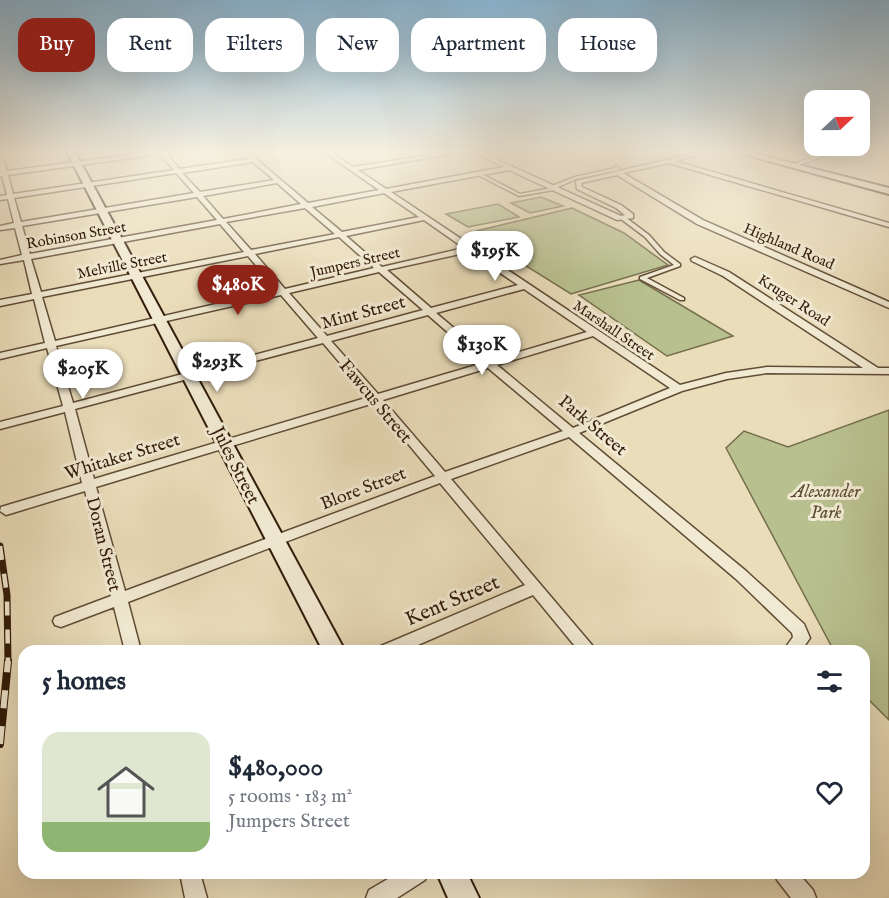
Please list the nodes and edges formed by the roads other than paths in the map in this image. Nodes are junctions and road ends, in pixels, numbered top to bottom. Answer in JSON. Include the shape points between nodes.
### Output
{"nodes":[{"id":1,"x":31,"y":194,"type":"edge"},
{"id":2,"x":93,"y":194,"type":"edge"},
{"id":3,"x":204,"y":194,"type":"edge"},
{"id":4,"x":294,"y":194,"type":"edge"},
{"id":5,"x":375,"y":194,"type":"edge"},
{"id":6,"x":389,"y":194,"type":"edge"},
{"id":7,"x":569,"y":194,"type":"edge"},
{"id":8,"x":587,"y":194,"type":"edge"},
{"id":9,"x":649,"y":194,"type":"edge"},
{"id":10,"x":653,"y":194,"type":"edge"},
{"id":11,"x":782,"y":194,"type":"edge"},
{"id":12,"x":198,"y":195,"type":"junction"},
{"id":13,"x":5,"y":198,"type":"edge"},
{"id":14,"x":308,"y":206,"type":"junction"},
{"id":15,"x":102,"y":211,"type":"junction"},
{"id":16,"x":425,"y":218,"type":"junction"},
{"id":17,"x":623,"y":218,"type":"junction"},
{"id":18,"x":221,"y":222,"type":"junction"},
{"id":19,"x":18,"y":225,"type":"junction"},
{"id":20,"x":889,"y":225,"type":"edge"},
{"id":21,"x":696,"y":226,"type":"dead end"},
{"id":22,"x":0,"y":228,"type":"edge"},
{"id":23,"x":342,"y":235,"type":"junction"},
{"id":24,"x":117,"y":241,"type":"junction"},
{"id":25,"x":470,"y":249,"type":"junction"},
{"id":26,"x":249,"y":253,"type":"junction"},
{"id":27,"x":28,"y":257,"type":"junction"},
{"id":28,"x":695,"y":259,"type":"dead end"},
{"id":29,"x":0,"y":262,"type":"edge"},
{"id":30,"x":381,"y":269,"type":"junction"},
{"id":31,"x":138,"y":276,"type":"junction"},
{"id":32,"x":525,"y":286,"type":"junction"},
{"id":33,"x":283,"y":292,"type":"junction"},
{"id":34,"x":38,"y":296,"type":"junction"},
{"id":35,"x":682,"y":299,"type":"dead end"},
{"id":36,"x":0,"y":303,"type":"edge"},
{"id":37,"x":889,"y":305,"type":"edge"},
{"id":38,"x":429,"y":311,"type":"junction"},
{"id":39,"x":161,"y":319,"type":"junction"},
{"id":40,"x":593,"y":333,"type":"junction"},
{"id":41,"x":323,"y":339,"type":"junction"},
{"id":42,"x":50,"y":344,"type":"junction"},
{"id":43,"x":0,"y":356,"type":"edge"},
{"id":44,"x":491,"y":365,"type":"junction"},
{"id":45,"x":874,"y":370,"type":"junction"},
{"id":46,"x":889,"y":370,"type":"edge"},
{"id":47,"x":189,"y":376,"type":"junction"},
{"id":48,"x":678,"y":389,"type":"junction"},
{"id":49,"x":376,"y":398,"type":"junction"},
{"id":50,"x":69,"y":407,"type":"junction"},
{"id":51,"x":0,"y":426,"type":"edge"},
{"id":52,"x":572,"y":432,"type":"junction"},
{"id":53,"x":226,"y":444,"type":"junction"},
{"id":54,"x":441,"y":478,"type":"junction"},
{"id":55,"x":89,"y":485,"type":"junction"},
{"id":56,"x":6,"y":510,"type":"dead end"},
{"id":57,"x":275,"y":541,"type":"junction"},
{"id":58,"x":534,"y":588,"type":"junction"},
{"id":59,"x":118,"y":601,"type":"junction"},
{"id":60,"x":62,"y":621,"type":"dead end"},
{"id":61,"x":131,"y":645,"type":"edge"},
{"id":62,"x":331,"y":645,"type":"edge"},
{"id":63,"x":401,"y":645,"type":"edge"},
{"id":64,"x":584,"y":645,"type":"edge"},
{"id":65,"x":796,"y":645,"type":"edge"},
{"id":66,"x":191,"y":879,"type":"edge"},
{"id":67,"x":408,"y":879,"type":"edge"},
{"id":68,"x":454,"y":879,"type":"edge"},
{"id":69,"x":788,"y":879,"type":"edge"},
{"id":70,"x":196,"y":898,"type":"edge"},
{"id":71,"x":377,"y":898,"type":"edge"},
{"id":72,"x":464,"y":898,"type":"edge"},
{"id":73,"x":805,"y":898,"type":"edge"}],
"edges":[{"from":1,"to":13,"type":"street"},
{"from":2,"to":15,"type":"main road","name":"Jules Street"},
{"from":3,"to":12,"type":"street"},
{"from":4,"to":14,"type":"street","name":"Park Street"},
{"from":5,"to":14,"type":"street","name":"Robinson Street"},
{"from":6,"to":16,"type":"street","name":"Marshall Street"},
{"from":7,"to":17,"type":"street"},
{"from":8,"to":17,"type":"street","via":[[624,209],[630,216]]},
{"from":9,"to":21,"type":"street"},
{"from":10,"to":37,"type":"street","name":"Highland Road","via":[[700,222]]},
{"from":11,"to":20,"type":"street"},
{"from":12,"to":15,"type":"street"},
{"from":12,"to":18,"type":"street","name":"Fawcus Street"},
{"from":13,"to":19,"type":"street","name":"Doran Street"},
{"from":14,"to":18,"type":"street","name":"Robinson Street"},
{"from":14,"to":23,"type":"street","name":"Park Street"},
{"from":15,"to":19,"type":"street"},
{"from":15,"to":24,"type":"main road","name":"Jules Street"},
{"from":16,"to":23,"type":"street","name":"Melville Street"},
{"from":16,"to":25,"type":"street","name":"Marshall Street"},
{"from":17,"to":35,"type":"street","via":[[678,265],[642,278]]},
{"from":18,"to":24,"type":"street","name":"Robinson Street"},
{"from":18,"to":26,"type":"street","name":"Fawcus Street"},
{"from":19,"to":22,"type":"street"},
{"from":19,"to":27,"type":"street","name":"Doran Street"},
{"from":23,"to":26,"type":"street","name":"Melville Street"},
{"from":23,"to":30,"type":"street","name":"Park Street"},
{"from":24,"to":27,"type":"street","name":"Robinson Street"},
{"from":24,"to":31,"type":"main road","name":"Jules Street"},
{"from":25,"to":30,"type":"street","name":"Jumpers Street"},
{"from":25,"to":32,"type":"street","name":"Marshall Street"},
{"from":26,"to":31,"type":"street","name":"Melville Street"},
{"from":26,"to":33,"type":"street","name":"Fawcus Street"},
{"from":27,"to":29,"type":"street","name":"Robinson Street"},
{"from":27,"to":34,"type":"street","name":"Doran Street"},
{"from":28,"to":45,"type":"street","name":"Kruger Road","via":[[726,273]]},
{"from":30,"to":33,"type":"street","name":"Jumpers Street"},
{"from":30,"to":38,"type":"street","name":"Park Street"},
{"from":31,"to":34,"type":"street","name":"Melville Street"},
{"from":31,"to":39,"type":"main road","name":"Jules Street"},
{"from":32,"to":38,"type":"street","name":"Mint Street"},
{"from":32,"to":40,"type":"street","name":"Marshall Street"},
{"from":33,"to":39,"type":"street","name":"Jumpers Street"},
{"from":33,"to":41,"type":"street","name":"Fawcus Street"},
{"from":34,"to":36,"type":"street","name":"Melville Street"},
{"from":34,"to":42,"type":"street","name":"Doran Street"},
{"from":38,"to":41,"type":"street","name":"Mint Street"},
{"from":38,"to":44,"type":"street","name":"Park Street"},
{"from":39,"to":42,"type":"street","name":"Jumpers Street"},
{"from":39,"to":47,"type":"main road","name":"Jules Street"},
{"from":40,"to":44,"type":"street","name":"Whitaker Street"},
{"from":40,"to":48,"type":"street","name":"Marshall Street"},
{"from":41,"to":47,"type":"street","name":"Mint Street"},
{"from":41,"to":49,"type":"street","name":"Fawcus Street"},
{"from":42,"to":43,"type":"street","name":"Jumpers Street"},
{"from":42,"to":50,"type":"street","name":"Doran Street"},
{"from":44,"to":49,"type":"street","name":"Whitaker Street"},
{"from":44,"to":52,"type":"street","name":"Park Street"},
{"from":45,"to":46,"type":"street","name":"Blore Street"},
{"from":45,"to":48,"type":"street","name":"Blore Street","via":[[767,370]]},
{"from":47,"to":50,"type":"street","name":"Mint Street"},
{"from":47,"to":53,"type":"main road","name":"Jules Street"},
{"from":48,"to":52,"type":"street","name":"Blore Street"},
{"from":49,"to":53,"type":"street","name":"Whitaker Street"},
{"from":49,"to":54,"type":"street","name":"Fawcus Street"},
{"from":50,"to":51,"type":"street","name":"Mint Street"},
{"from":50,"to":55,"type":"street","name":"Doran Street"},
{"from":52,"to":54,"type":"street","name":"Blore Street"},
{"from":52,"to":65,"type":"street","name":"Park Street","via":[[791,620],[802,638]]},
{"from":53,"to":55,"type":"street","name":"Whitaker Street"},
{"from":53,"to":57,"type":"main road","name":"Jules Street"},
{"from":54,"to":57,"type":"street","name":"Blore Street"},
{"from":54,"to":58,"type":"street","name":"Fawcus Street"},
{"from":55,"to":56,"type":"street","name":"Whitaker Street"},
{"from":55,"to":59,"type":"street","name":"Doran Street"},
{"from":57,"to":59,"type":"street","name":"Blore Street"},
{"from":57,"to":62,"type":"main road","name":"Jules Street"},
{"from":58,"to":63,"type":"street","name":"Kent Street"},
{"from":58,"to":64,"type":"street","name":"Fawcus Street"},
{"from":59,"to":60,"type":"street","name":"Blore Street"},
{"from":59,"to":61,"type":"street","name":"Doran Street"},
{"from":66,"to":70,"type":"street"},
{"from":67,"to":71,"type":"street"},
{"from":68,"to":72,"type":"main road"},
{"from":69,"to":73,"type":"street"}]}
